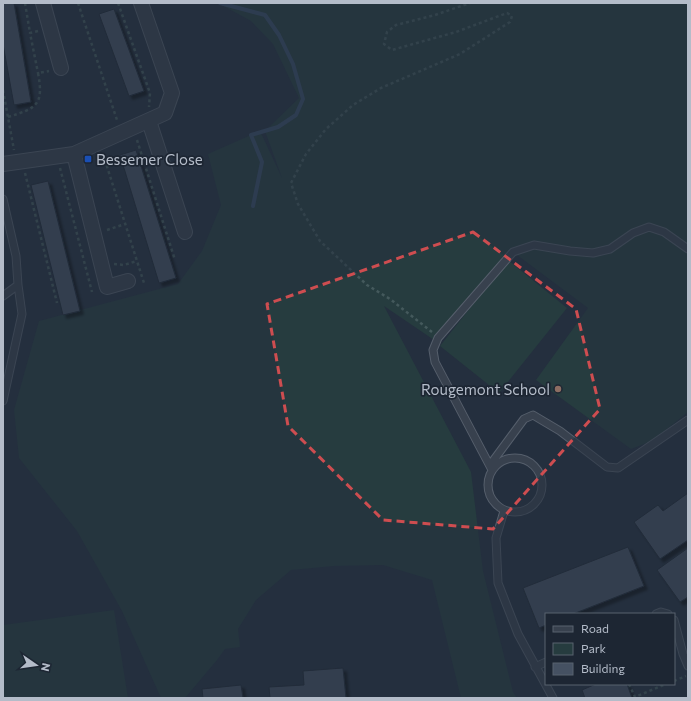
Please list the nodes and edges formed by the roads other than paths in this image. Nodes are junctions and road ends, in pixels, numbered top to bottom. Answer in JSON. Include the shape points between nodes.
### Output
{"nodes":[{"id":1,"x":43,"y":3,"type":"edge"},
{"id":2,"x":141,"y":3,"type":"edge"},
{"id":3,"x":61,"y":68,"type":"road end"},
{"id":4,"x":137,"y":127,"type":"junction"},
{"id":5,"x":74,"y":154,"type":"junction"},
{"id":6,"x":14,"y":162,"type":"edge"},
{"id":7,"x":3,"y":199,"type":"edge"},
{"id":8,"x":185,"y":232,"type":"dead end"},
{"id":9,"x":688,"y":249,"type":"edge"},
{"id":10,"x":128,"y":281,"type":"dead end"},
{"id":11,"x":18,"y":285,"type":"junction"},
{"id":12,"x":3,"y":296,"type":"edge"},
{"id":13,"x":3,"y":401,"type":"edge"},
{"id":14,"x":688,"y":420,"type":"edge"},
{"id":15,"x":491,"y":467,"type":"junction"},
{"id":16,"x":504,"y":511,"type":"junction"},
{"id":17,"x":675,"y":624,"type":"edge"},
{"id":18,"x":545,"y":662,"type":"edge"},
{"id":19,"x":688,"y":666,"type":"edge"},
{"id":20,"x":535,"y":667,"type":"junction"},
{"id":21,"x":545,"y":684,"type":"edge"},
{"id":22,"x":545,"y":685,"type":"edge"},
{"id":23,"x":553,"y":698,"type":"edge"}],
"edges":[{"from":1,"to":3,"type":"street"},
{"from":2,"to":4,"type":"street","via":[[172,93],[165,113]]},
{"from":4,"to":5,"type":"street"},
{"from":4,"to":8,"type":"street"},
{"from":5,"to":6,"type":"street"},
{"from":5,"to":10,"type":"street","via":[[107,287]]},
{"from":7,"to":11,"type":"lane","via":[[16,256]]},
{"from":9,"to":15,"type":"lane","via":[[664,232],[649,227],[633,233],[610,249],[593,253],[534,245],[512,252],[438,338],[434,350],[436,362]]},
{"from":11,"to":12,"type":"lane"},
{"from":11,"to":13,"type":"lane","via":[[22,314]]},
{"from":14,"to":15,"type":"lane","via":[[618,468],[607,467],[533,415],[524,419]]},
{"from":15,"to":16,"type":"lane","via":[[488,478],[489,493],[493,502]]},
{"from":15,"to":16,"type":"lane","via":[[509,458],[519,458],[528,461],[538,470],[542,479],[540,498],[532,507],[523,512]]},
{"from":16,"to":20,"type":"lane","via":[[496,538],[498,583],[518,634]]},
{"from":17,"to":19,"type":"lane"},
{"from":18,"to":20,"type":"lane"},
{"from":20,"to":21,"type":"lane"},
{"from":22,"to":23,"type":"lane"}]}
